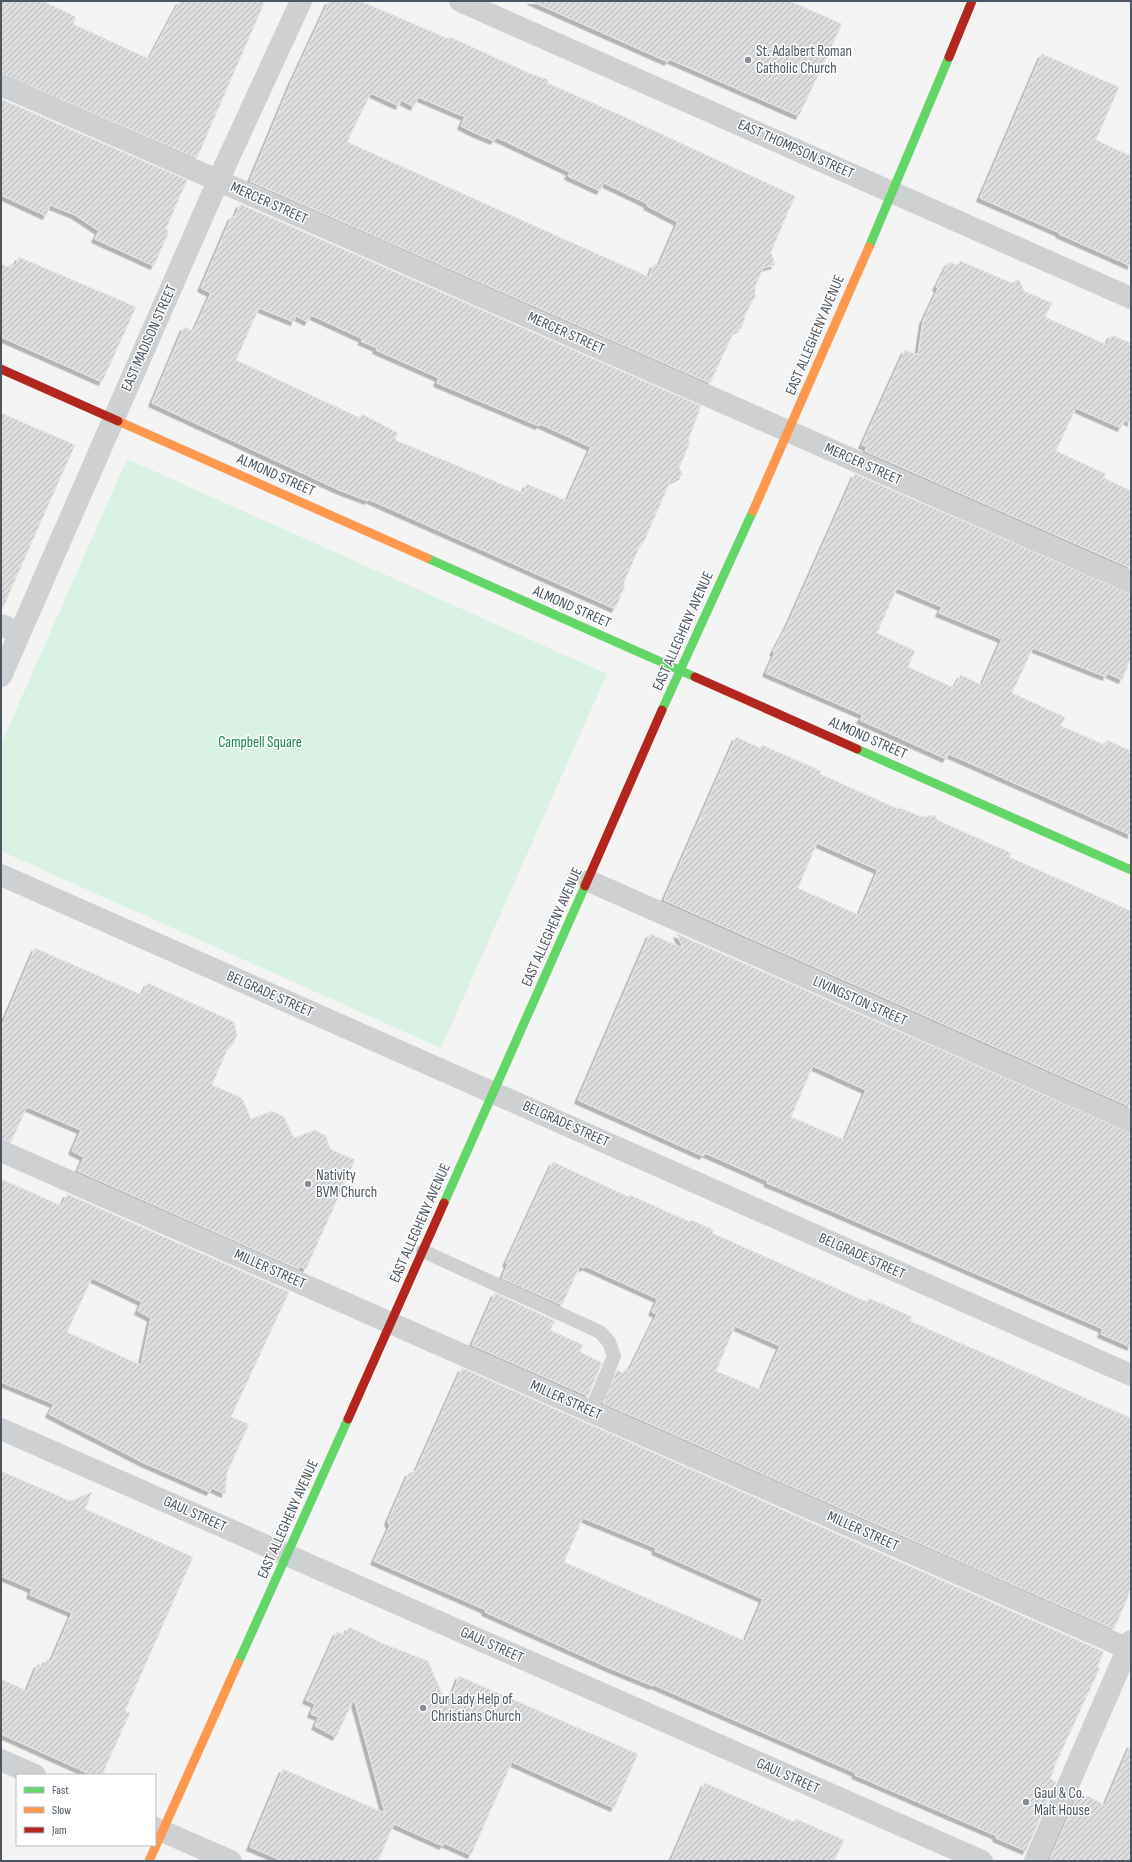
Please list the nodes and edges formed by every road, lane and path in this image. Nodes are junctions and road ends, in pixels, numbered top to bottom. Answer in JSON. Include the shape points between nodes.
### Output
{"nodes":[{"id":1,"x":302,"y":1,"type":"edge"},
{"id":2,"x":460,"y":1,"type":"edge"},
{"id":3,"x":972,"y":1,"type":"edge"},
{"id":4,"x":1,"y":85,"type":"edge"},
{"id":5,"x":218,"y":181,"type":"junction"},
{"id":6,"x":893,"y":191,"type":"junction"},
{"id":7,"x":1131,"y":298,"type":"edge"},
{"id":8,"x":1,"y":369,"type":"edge"},
{"id":9,"x":114,"y":418,"type":"junction"},
{"id":10,"x":789,"y":431,"type":"junction"},
{"id":11,"x":1131,"y":582,"type":"edge"},
{"id":12,"x":10,"y":629,"type":"edge"},
{"id":13,"x":680,"y":670,"type":"junction"},
{"id":14,"x":1,"y":676,"type":"edge"},
{"id":15,"x":1131,"y":870,"type":"edge"},
{"id":16,"x":1,"y":875,"type":"edge"},
{"id":17,"x":589,"y":881,"type":"junction"},
{"id":18,"x":493,"y":1092,"type":"junction"},
{"id":19,"x":1131,"y":1121,"type":"edge"},
{"id":20,"x":1,"y":1151,"type":"edge"},
{"id":21,"x":423,"y":1251,"type":"junction"},
{"id":22,"x":392,"y":1323,"type":"junction"},
{"id":23,"x":1131,"y":1375,"type":"edge"},
{"id":24,"x":591,"y":1411,"type":"junction"},
{"id":25,"x":1,"y":1429,"type":"edge"},
{"id":26,"x":287,"y":1555,"type":"junction"},
{"id":27,"x":1130,"y":1647,"type":"edge"},
{"id":28,"x":1,"y":1760,"type":"edge"},
{"id":29,"x":33,"y":1774,"type":"edge"},
{"id":30,"x":159,"y":1829,"type":"edge"},
{"id":31,"x":156,"y":1839,"type":"edge"},
{"id":32,"x":154,"y":1846,"type":"edge"},
{"id":33,"x":149,"y":1861,"type":"edge"},
{"id":34,"x":231,"y":1861,"type":"edge"},
{"id":35,"x":982,"y":1861,"type":"edge"},
{"id":36,"x":1034,"y":1861,"type":"edge"}],
"edges":[{"from":1,"to":5,"type":"street","name":"EAST MADISON STREET"},
{"from":2,"to":6,"type":"street","name":"EAST THOMPSON STREET"},
{"from":3,"to":6,"type":"street","name":"EAST ALLEGHENY AVENUE"},
{"from":4,"to":5,"type":"street","name":"MERCER STREET"},
{"from":5,"to":9,"type":"street","name":"EAST MADISON STREET"},
{"from":5,"to":10,"type":"street","name":"MERCER STREET"},
{"from":6,"to":7,"type":"street","name":"EAST THOMPSON STREET"},
{"from":6,"to":10,"type":"street","name":"EAST ALLEGHENY AVENUE"},
{"from":8,"to":9,"type":"street","name":"ALMOND STREET"},
{"from":9,"to":12,"type":"street","name":"EAST MADISON STREET"},
{"from":9,"to":13,"type":"street","name":"ALMOND STREET"},
{"from":10,"to":11,"type":"street","name":"MERCER STREET"},
{"from":10,"to":13,"type":"street","name":"EAST ALLEGHENY AVENUE"},
{"from":12,"to":14,"type":"street","name":"EAST MADISON STREET"},
{"from":13,"to":15,"type":"street","name":"ALMOND STREET"},
{"from":13,"to":17,"type":"street","name":"EAST ALLEGHENY AVENUE"},
{"from":16,"to":18,"type":"street","name":"BELGRADE STREET"},
{"from":17,"to":18,"type":"street","name":"EAST ALLEGHENY AVENUE"},
{"from":17,"to":19,"type":"street","name":"LIVINGSTON STREET"},
{"from":18,"to":21,"type":"street","name":"EAST ALLEGHENY AVENUE"},
{"from":18,"to":23,"type":"street","name":"BELGRADE STREET"},
{"from":20,"to":22,"type":"street","name":"MILLER STREET"},
{"from":21,"to":22,"type":"street","name":"EAST ALLEGHENY AVENUE"},
{"from":21,"to":24,"type":"lane","via":[[600,1332],[609,1342],[614,1356]]},
{"from":22,"to":24,"type":"street","name":"MILLER STREET"},
{"from":22,"to":26,"type":"street","name":"EAST ALLEGHENY AVENUE"},
{"from":24,"to":27,"type":"street","name":"MILLER STREET"},
{"from":25,"to":26,"type":"street","name":"GAUL STREET"},
{"from":26,"to":30,"type":"street","name":"EAST ALLEGHENY AVENUE"},
{"from":26,"to":35,"type":"street","name":"GAUL STREET"},
{"from":27,"to":36,"type":"street"},
{"from":28,"to":29,"type":"street"},
{"from":30,"to":31,"type":"street","name":"EAST ALLEGHENY AVENUE"},
{"from":30,"to":34,"type":"street"},
{"from":32,"to":33,"type":"street","name":"EAST ALLEGHENY AVENUE"}]}
